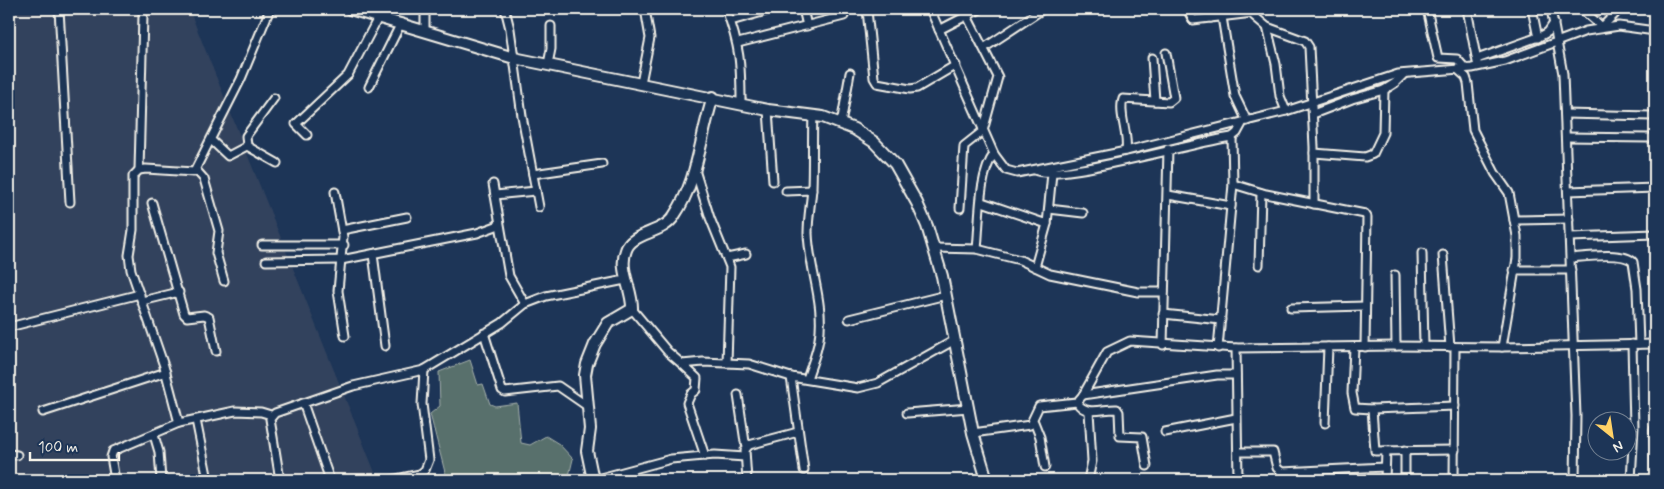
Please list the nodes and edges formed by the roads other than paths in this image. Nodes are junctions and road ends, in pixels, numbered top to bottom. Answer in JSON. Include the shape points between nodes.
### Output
{"nodes":[{"id":1,"x":59,"y":9,"type":"edge"},
{"id":2,"x":270,"y":9,"type":"edge"},
{"id":3,"x":350,"y":9,"type":"edge"},
{"id":4,"x":425,"y":9,"type":"edge"},
{"id":5,"x":505,"y":9,"type":"edge"},
{"id":6,"x":645,"y":9,"type":"edge"},
{"id":7,"x":726,"y":9,"type":"edge"},
{"id":8,"x":772,"y":9,"type":"edge"},
{"id":9,"x":803,"y":9,"type":"edge"},
{"id":10,"x":930,"y":9,"type":"edge"},
{"id":11,"x":980,"y":9,"type":"edge"},
{"id":12,"x":1026,"y":9,"type":"edge"},
{"id":13,"x":1043,"y":9,"type":"edge"},
{"id":14,"x":1187,"y":9,"type":"edge"},
{"id":15,"x":1208,"y":9,"type":"edge"},
{"id":16,"x":1427,"y":9,"type":"edge"},
{"id":17,"x":1467,"y":9,"type":"edge"},
{"id":18,"x":1532,"y":9,"type":"edge"},
{"id":19,"x":1551,"y":9,"type":"edge"},
{"id":20,"x":1584,"y":9,"type":"edge"},
{"id":21,"x":1616,"y":9,"type":"edge"},
{"id":22,"x":867,"y":10,"type":"dead end"},
{"id":23,"x":759,"y":11,"type":"edge"},
{"id":24,"x":1252,"y":11,"type":"edge"},
{"id":25,"x":969,"y":13,"type":"edge"},
{"id":26,"x":1226,"y":14,"type":"edge"},
{"id":27,"x":143,"y":15,"type":"dead end"},
{"id":28,"x":379,"y":16,"type":"junction"},
{"id":29,"x":844,"y":16,"type":"dead end"},
{"id":30,"x":1031,"y":18,"type":"junction"},
{"id":31,"x":1211,"y":18,"type":"junction"},
{"id":32,"x":731,"y":22,"type":"junction"},
{"id":33,"x":401,"y":23,"type":"junction"},
{"id":34,"x":1554,"y":23,"type":"junction"},
{"id":35,"x":551,"y":26,"type":"dead end"},
{"id":36,"x":807,"y":26,"type":"junction"},
{"id":37,"x":1267,"y":27,"type":"junction"},
{"id":38,"x":1602,"y":27,"type":"junction"},
{"id":39,"x":939,"y":30,"type":"junction"},
{"id":40,"x":1655,"y":31,"type":"edge"},
{"id":41,"x":425,"y":32,"type":"junction"},
{"id":42,"x":1538,"y":38,"type":"junction"},
{"id":43,"x":1559,"y":41,"type":"junction"},
{"id":44,"x":738,"y":43,"type":"junction"},
{"id":45,"x":984,"y":48,"type":"junction"},
{"id":46,"x":1166,"y":54,"type":"dead end"},
{"id":47,"x":514,"y":58,"type":"junction"},
{"id":48,"x":1152,"y":58,"type":"dead end"},
{"id":49,"x":1477,"y":63,"type":"junction"},
{"id":50,"x":548,"y":64,"type":"junction"},
{"id":51,"x":956,"y":66,"type":"junction"},
{"id":52,"x":1461,"y":69,"type":"junction"},
{"id":53,"x":850,"y":73,"type":"dead end"},
{"id":54,"x":1404,"y":74,"type":"junction"},
{"id":55,"x":640,"y":83,"type":"junction"},
{"id":56,"x":369,"y":87,"type":"dead end"},
{"id":57,"x":1384,"y":90,"type":"junction"},
{"id":58,"x":713,"y":97,"type":"junction"},
{"id":59,"x":274,"y":98,"type":"dead end"},
{"id":60,"x":1155,"y":101,"type":"junction"},
{"id":61,"x":740,"y":103,"type":"junction"},
{"id":62,"x":1311,"y":105,"type":"junction"},
{"id":63,"x":768,"y":110,"type":"junction"},
{"id":64,"x":1286,"y":111,"type":"junction"},
{"id":65,"x":1313,"y":114,"type":"junction"},
{"id":66,"x":1565,"y":114,"type":"junction"},
{"id":67,"x":813,"y":115,"type":"junction"},
{"id":68,"x":1652,"y":116,"type":"dead end"},
{"id":69,"x":1245,"y":122,"type":"junction"},
{"id":70,"x":841,"y":124,"type":"junction"},
{"id":71,"x":983,"y":131,"type":"junction"},
{"id":72,"x":307,"y":135,"type":"dead end"},
{"id":73,"x":1232,"y":137,"type":"junction"},
{"id":74,"x":1566,"y":137,"type":"junction"},
{"id":75,"x":1649,"y":138,"type":"dead end"},
{"id":76,"x":211,"y":140,"type":"junction"},
{"id":77,"x":247,"y":146,"type":"junction"},
{"id":78,"x":1168,"y":149,"type":"junction"},
{"id":79,"x":1126,"y":151,"type":"junction"},
{"id":80,"x":1314,"y":153,"type":"junction"},
{"id":81,"x":994,"y":154,"type":"junction"},
{"id":82,"x":277,"y":163,"type":"dead end"},
{"id":83,"x":602,"y":164,"type":"dead end"},
{"id":84,"x":138,"y":170,"type":"junction"},
{"id":85,"x":196,"y":170,"type":"junction"},
{"id":86,"x":695,"y":170,"type":"junction"},
{"id":87,"x":1035,"y":170,"type":"junction"},
{"id":88,"x":1052,"y":173,"type":"junction"},
{"id":89,"x":533,"y":174,"type":"junction"},
{"id":90,"x":773,"y":180,"type":"dead end"},
{"id":91,"x":493,"y":184,"type":"dead end"},
{"id":92,"x":1233,"y":184,"type":"junction"},
{"id":93,"x":1655,"y":188,"type":"edge"},
{"id":94,"x":812,"y":190,"type":"junction"},
{"id":95,"x":536,"y":191,"type":"junction"},
{"id":96,"x":786,"y":191,"type":"dead end"},
{"id":97,"x":1568,"y":191,"type":"junction"},
{"id":98,"x":336,"y":192,"type":"dead end"},
{"id":99,"x":1260,"y":193,"type":"junction"},
{"id":100,"x":495,"y":195,"type":"junction"},
{"id":101,"x":1168,"y":195,"type":"junction"},
{"id":102,"x":70,"y":202,"type":"dead end"},
{"id":103,"x":982,"y":202,"type":"junction"},
{"id":104,"x":152,"y":203,"type":"dead end"},
{"id":105,"x":1314,"y":204,"type":"junction"},
{"id":106,"x":1231,"y":206,"type":"junction"},
{"id":107,"x":539,"y":207,"type":"dead end"},
{"id":108,"x":960,"y":208,"type":"dead end"},
{"id":109,"x":1049,"y":209,"type":"junction"},
{"id":110,"x":1083,"y":213,"type":"dead end"},
{"id":111,"x":407,"y":217,"type":"dead end"},
{"id":112,"x":1569,"y":219,"type":"junction"},
{"id":113,"x":1514,"y":220,"type":"junction"},
{"id":114,"x":1047,"y":224,"type":"junction"},
{"id":115,"x":499,"y":225,"type":"junction"},
{"id":116,"x":342,"y":230,"type":"junction"},
{"id":117,"x":1655,"y":234,"type":"edge"},
{"id":118,"x":1570,"y":237,"type":"junction"},
{"id":119,"x":262,"y":245,"type":"dead end"},
{"id":120,"x":344,"y":245,"type":"junction"},
{"id":121,"x":934,"y":248,"type":"junction"},
{"id":122,"x":977,"y":249,"type":"junction"},
{"id":123,"x":1422,"y":253,"type":"dead end"},
{"id":124,"x":373,"y":254,"type":"junction"},
{"id":125,"x":746,"y":254,"type":"dead end"},
{"id":126,"x":1443,"y":255,"type":"dead end"},
{"id":127,"x":727,"y":258,"type":"junction"},
{"id":128,"x":1571,"y":258,"type":"junction"},
{"id":129,"x":342,"y":260,"type":"junction"},
{"id":130,"x":266,"y":261,"type":"dead end"},
{"id":131,"x":1259,"y":265,"type":"dead end"},
{"id":132,"x":1035,"y":267,"type":"junction"},
{"id":133,"x":1514,"y":270,"type":"junction"},
{"id":134,"x":1571,"y":270,"type":"junction"},
{"id":135,"x":1395,"y":275,"type":"dead end"},
{"id":136,"x":625,"y":280,"type":"junction"},
{"id":137,"x":224,"y":281,"type":"dead end"},
{"id":138,"x":179,"y":292,"type":"junction"},
{"id":139,"x":1164,"y":292,"type":"junction"},
{"id":140,"x":946,"y":295,"type":"junction"},
{"id":141,"x":141,"y":298,"type":"junction"},
{"id":142,"x":525,"y":304,"type":"junction"},
{"id":143,"x":1365,"y":306,"type":"junction"},
{"id":144,"x":1291,"y":308,"type":"dead end"},
{"id":145,"x":632,"y":309,"type":"junction"},
{"id":146,"x":1163,"y":314,"type":"junction"},
{"id":147,"x":849,"y":319,"type":"dead end"},
{"id":148,"x":1220,"y":320,"type":"junction"},
{"id":149,"x":9,"y":327,"type":"edge"},
{"id":150,"x":484,"y":334,"type":"junction"},
{"id":151,"x":345,"y":336,"type":"dead end"},
{"id":152,"x":955,"y":340,"type":"junction"},
{"id":153,"x":1163,"y":344,"type":"junction"},
{"id":154,"x":1635,"y":344,"type":"junction"},
{"id":155,"x":1655,"y":344,"type":"edge"},
{"id":156,"x":385,"y":346,"type":"dead end"},
{"id":157,"x":1396,"y":346,"type":"junction"},
{"id":158,"x":1424,"y":346,"type":"junction"},
{"id":159,"x":1574,"y":346,"type":"junction"},
{"id":160,"x":1328,"y":347,"type":"junction"},
{"id":161,"x":1354,"y":347,"type":"junction"},
{"id":162,"x":1365,"y":347,"type":"junction"},
{"id":163,"x":1452,"y":347,"type":"junction"},
{"id":164,"x":1218,"y":348,"type":"junction"},
{"id":165,"x":1236,"y":348,"type":"junction"},
{"id":166,"x":1502,"y":348,"type":"junction"},
{"id":167,"x":216,"y":351,"type":"dead end"},
{"id":168,"x":727,"y":363,"type":"junction"},
{"id":169,"x":682,"y":364,"type":"junction"},
{"id":170,"x":424,"y":370,"type":"junction"},
{"id":171,"x":166,"y":372,"type":"junction"},
{"id":172,"x":1236,"y":375,"type":"junction"},
{"id":173,"x":791,"y":377,"type":"junction"},
{"id":174,"x":807,"y":380,"type":"junction"},
{"id":175,"x":738,"y":395,"type":"dead end"},
{"id":176,"x":1083,"y":395,"type":"junction"},
{"id":177,"x":1077,"y":402,"type":"junction"},
{"id":178,"x":303,"y":404,"type":"junction"},
{"id":179,"x":587,"y":406,"type":"junction"},
{"id":180,"x":1454,"y":406,"type":"junction"},
{"id":181,"x":968,"y":408,"type":"junction"},
{"id":182,"x":1372,"y":409,"type":"junction"},
{"id":183,"x":1089,"y":411,"type":"junction"},
{"id":184,"x":42,"y":412,"type":"dead end"},
{"id":185,"x":907,"y":414,"type":"dead end"},
{"id":186,"x":271,"y":415,"type":"junction"},
{"id":187,"x":1236,"y":418,"type":"junction"},
{"id":188,"x":196,"y":420,"type":"junction"},
{"id":189,"x":1034,"y":422,"type":"junction"},
{"id":190,"x":179,"y":423,"type":"junction"},
{"id":191,"x":1326,"y":423,"type":"dead end"},
{"id":192,"x":1654,"y":429,"type":"edge"},
{"id":193,"x":798,"y":432,"type":"junction"},
{"id":194,"x":1164,"y":432,"type":"dead end"},
{"id":195,"x":973,"y":433,"type":"junction"},
{"id":196,"x":154,"y":435,"type":"junction"},
{"id":197,"x":749,"y":445,"type":"junction"},
{"id":198,"x":1405,"y":450,"type":"junction"},
{"id":199,"x":1455,"y":450,"type":"junction"},
{"id":200,"x":1386,"y":451,"type":"junction"},
{"id":201,"x":1239,"y":452,"type":"junction"},
{"id":202,"x":9,"y":454,"type":"edge"},
{"id":203,"x":17,"y":455,"type":"dead end"},
{"id":204,"x":705,"y":456,"type":"junction"},
{"id":205,"x":745,"y":457,"type":"junction"},
{"id":206,"x":1147,"y":466,"type":"dead end"},
{"id":207,"x":1045,"y":467,"type":"dead end"},
{"id":208,"x":1385,"y":467,"type":"junction"},
{"id":209,"x":1655,"y":469,"type":"edge"},
{"id":210,"x":804,"y":470,"type":"dead end"},
{"id":211,"x":115,"y":480,"type":"edge"},
{"id":212,"x":162,"y":480,"type":"edge"},
{"id":213,"x":208,"y":480,"type":"edge"},
{"id":214,"x":280,"y":480,"type":"edge"},
{"id":215,"x":330,"y":480,"type":"edge"},
{"id":216,"x":392,"y":480,"type":"edge"},
{"id":217,"x":593,"y":480,"type":"edge"},
{"id":218,"x":747,"y":480,"type":"edge"},
{"id":219,"x":987,"y":480,"type":"edge"},
{"id":220,"x":1088,"y":480,"type":"edge"},
{"id":221,"x":1238,"y":480,"type":"edge"},
{"id":222,"x":1385,"y":480,"type":"edge"},
{"id":223,"x":1405,"y":480,"type":"edge"},
{"id":224,"x":1454,"y":480,"type":"edge"},
{"id":225,"x":1575,"y":480,"type":"edge"},
{"id":226,"x":1631,"y":480,"type":"edge"}],
"edges":[{"from":1,"to":102,"type":"street"},
{"from":2,"to":76,"type":"street"},
{"from":3,"to":28,"type":"street"},
{"from":4,"to":41,"type":"street"},
{"from":5,"to":47,"type":"street"},
{"from":6,"to":55,"type":"street","via":[[650,38]]},
{"from":7,"to":32,"type":"street"},
{"from":8,"to":23,"type":"street"},
{"from":9,"to":36,"type":"street"},
{"from":10,"to":39,"type":"street"},
{"from":11,"to":25,"type":"street"},
{"from":12,"to":30,"type":"street"},
{"from":13,"to":30,"type":"street"},
{"from":14,"to":31,"type":"street","via":[[1193,20]]},
{"from":15,"to":31,"type":"street"},
{"from":16,"to":52,"type":"street","via":[[1438,58],[1457,59]]},
{"from":17,"to":49,"type":"street"},
{"from":18,"to":42,"type":"street"},
{"from":19,"to":34,"type":"street"},
{"from":20,"to":38,"type":"street"},
{"from":21,"to":38,"type":"street"},
{"from":22,"to":51,"type":"street","via":[[877,84],[917,88]]},
{"from":23,"to":32,"type":"street"},
{"from":24,"to":26,"type":"street"},
{"from":24,"to":37,"type":"street"},
{"from":25,"to":39,"type":"street"},
{"from":25,"to":45,"type":"street"},
{"from":26,"to":31,"type":"street"},
{"from":26,"to":69,"type":"street","via":[[1235,96],[1244,111]]},
{"from":27,"to":84,"type":"street"},
{"from":28,"to":33,"type":"street"},
{"from":28,"to":72,"type":"street","via":[[348,75],[296,124]]},
{"from":29,"to":36,"type":"street"},
{"from":30,"to":45,"type":"street"},
{"from":32,"to":44,"type":"street"},
{"from":33,"to":41,"type":"street"},
{"from":33,"to":56,"type":"street"},
{"from":34,"to":42,"type":"street"},
{"from":34,"to":43,"type":"street"},
{"from":35,"to":50,"type":"street"},
{"from":36,"to":44,"type":"street"},
{"from":37,"to":62,"type":"street","via":[[1305,41],[1309,55]]},
{"from":37,"to":64,"type":"street","via":[[1280,96]]},
{"from":38,"to":40,"type":"street"},
{"from":38,"to":43,"type":"street"},
{"from":39,"to":51,"type":"street"},
{"from":41,"to":47,"type":"street"},
{"from":42,"to":49,"type":"street"},
{"from":43,"to":49,"type":"street","via":[[1505,61]]},
{"from":43,"to":66,"type":"street"},
{"from":44,"to":61,"type":"street"},
{"from":45,"to":71,"type":"street","via":[[998,77]]},
{"from":46,"to":60,"type":"street","via":[[1174,98],[1169,102]]},
{"from":47,"to":50,"type":"street"},
{"from":47,"to":89,"type":"street"},
{"from":48,"to":60,"type":"street"},
{"from":49,"to":52,"type":"street"},
{"from":50,"to":55,"type":"street"},
{"from":51,"to":71,"type":"street"},
{"from":52,"to":54,"type":"street"},
{"from":52,"to":113,"type":"street","via":[[1468,83],[1473,130],[1508,193]]},
{"from":53,"to":70,"type":"street"},
{"from":54,"to":57,"type":"street"},
{"from":54,"to":62,"type":"street","via":[[1375,80]]},
{"from":55,"to":58,"type":"street"},
{"from":57,"to":65,"type":"street"},
{"from":57,"to":80,"type":"street","via":[[1383,134],[1372,154],[1365,157]]},
{"from":58,"to":61,"type":"street"},
{"from":58,"to":86,"type":"street","via":[[703,126]]},
{"from":59,"to":77,"type":"street","via":[[246,136]]},
{"from":60,"to":79,"type":"street","via":[[1126,99],[1122,102],[1128,142]]},
{"from":61,"to":63,"type":"street"},
{"from":62,"to":64,"type":"street"},
{"from":62,"to":65,"type":"street"},
{"from":63,"to":67,"type":"street"},
{"from":63,"to":90,"type":"street"},
{"from":64,"to":69,"type":"street"},
{"from":65,"to":80,"type":"street"},
{"from":66,"to":68,"type":"street"},
{"from":66,"to":74,"type":"street"},
{"from":67,"to":70,"type":"street"},
{"from":67,"to":94,"type":"street"},
{"from":69,"to":73,"type":"street"},
{"from":69,"to":79,"type":"street"},
{"from":70,"to":121,"type":"street","via":[[874,142],[895,164],[917,203]]},
{"from":71,"to":81,"type":"street"},
{"from":71,"to":108,"type":"street","via":[[964,146]]},
{"from":73,"to":78,"type":"street"},
{"from":73,"to":92,"type":"street"},
{"from":74,"to":75,"type":"street"},
{"from":74,"to":97,"type":"street"},
{"from":76,"to":77,"type":"street","via":[[228,156]]},
{"from":76,"to":85,"type":"street"},
{"from":77,"to":82,"type":"street"},
{"from":78,"to":88,"type":"street","via":[[1100,166]]},
{"from":78,"to":101,"type":"street"},
{"from":79,"to":87,"type":"street"},
{"from":80,"to":105,"type":"street"},
{"from":81,"to":87,"type":"street","via":[[1011,172]]},
{"from":81,"to":103,"type":"street","via":[[986,165]]},
{"from":83,"to":89,"type":"street"},
{"from":84,"to":85,"type":"street","via":[[191,173]]},
{"from":84,"to":141,"type":"street","via":[[132,176],[133,230],[129,255],[130,270]]},
{"from":85,"to":137,"type":"street","via":[[204,179],[219,231],[216,253]]},
{"from":86,"to":127,"type":"street"},
{"from":86,"to":136,"type":"street","via":[[673,219],[660,230],[633,240],[627,246]]},
{"from":87,"to":88,"type":"street"},
{"from":88,"to":109,"type":"street"},
{"from":89,"to":95,"type":"street"},
{"from":91,"to":100,"type":"street"},
{"from":92,"to":99,"type":"street"},
{"from":92,"to":106,"type":"street"},
{"from":93,"to":97,"type":"street"},
{"from":94,"to":96,"type":"street"},
{"from":94,"to":174,"type":"street","via":[[808,210],[809,252],[817,289],[820,330]]},
{"from":95,"to":100,"type":"street"},
{"from":95,"to":107,"type":"street"},
{"from":97,"to":112,"type":"street"},
{"from":98,"to":116,"type":"street"},
{"from":99,"to":105,"type":"street"},
{"from":99,"to":131,"type":"street"},
{"from":100,"to":115,"type":"street"},
{"from":101,"to":106,"type":"street"},
{"from":101,"to":139,"type":"street"},
{"from":103,"to":114,"type":"street"},
{"from":103,"to":122,"type":"street"},
{"from":104,"to":138,"type":"street"},
{"from":105,"to":143,"type":"street","via":[[1359,212],[1367,217]]},
{"from":106,"to":148,"type":"street"},
{"from":109,"to":110,"type":"street"},
{"from":109,"to":114,"type":"street"},
{"from":111,"to":116,"type":"street"},
{"from":112,"to":113,"type":"street"},
{"from":112,"to":118,"type":"street"},
{"from":113,"to":133,"type":"street","via":[[1518,248]]},
{"from":114,"to":132,"type":"street"},
{"from":115,"to":124,"type":"street","via":[[477,233]]},
{"from":115,"to":142,"type":"street","via":[[509,276]]},
{"from":116,"to":120,"type":"street"},
{"from":117,"to":118,"type":"street"},
{"from":118,"to":128,"type":"street"},
{"from":119,"to":120,"type":"street"},
{"from":120,"to":129,"type":"street"},
{"from":121,"to":122,"type":"street"},
{"from":121,"to":140,"type":"street"},
{"from":122,"to":132,"type":"street"},
{"from":123,"to":158,"type":"street"},
{"from":124,"to":129,"type":"street"},
{"from":124,"to":156,"type":"street"},
{"from":125,"to":127,"type":"street"},
{"from":126,"to":163,"type":"street"},
{"from":127,"to":168,"type":"street","via":[[731,275]]},
{"from":128,"to":134,"type":"street"},
{"from":128,"to":154,"type":"street","via":[[1627,257],[1633,262],[1637,289]]},
{"from":129,"to":130,"type":"street"},
{"from":129,"to":151,"type":"street","via":[[338,291]]},
{"from":132,"to":139,"type":"street","via":[[1050,274],[1103,286],[1138,292]]},
{"from":133,"to":134,"type":"street"},
{"from":133,"to":166,"type":"street"},
{"from":134,"to":159,"type":"street"},
{"from":135,"to":157,"type":"street"},
{"from":136,"to":142,"type":"street","via":[[562,292]]},
{"from":136,"to":145,"type":"street"},
{"from":138,"to":141,"type":"street"},
{"from":138,"to":167,"type":"street","via":[[185,315],[204,314],[209,317]]},
{"from":139,"to":146,"type":"street"},
{"from":140,"to":147,"type":"street"},
{"from":140,"to":152,"type":"street"},
{"from":141,"to":149,"type":"street"},
{"from":141,"to":171,"type":"street"},
{"from":142,"to":150,"type":"street"},
{"from":143,"to":144,"type":"street"},
{"from":143,"to":162,"type":"street"},
{"from":145,"to":169,"type":"street"},
{"from":145,"to":179,"type":"street","via":[[608,323],[595,344],[585,375]]},
{"from":146,"to":148,"type":"street"},
{"from":146,"to":153,"type":"street"},
{"from":148,"to":164,"type":"street"},
{"from":150,"to":170,"type":"street"},
{"from":150,"to":179,"type":"street","via":[[502,390],[558,386]]},
{"from":152,"to":174,"type":"street","via":[[867,387]]},
{"from":152,"to":181,"type":"street"},
{"from":153,"to":164,"type":"street"},
{"from":153,"to":176,"type":"street","via":[[1130,341],[1113,348],[1102,359]]},
{"from":154,"to":155,"type":"street"},
{"from":154,"to":159,"type":"street"},
{"from":154,"to":226,"type":"street"},
{"from":157,"to":158,"type":"street"},
{"from":157,"to":162,"type":"street"},
{"from":158,"to":163,"type":"street"},
{"from":159,"to":166,"type":"street"},
{"from":159,"to":225,"type":"street"},
{"from":160,"to":161,"type":"street"},
{"from":160,"to":165,"type":"street"},
{"from":160,"to":191,"type":"street"},
{"from":161,"to":162,"type":"street"},
{"from":161,"to":182,"type":"street","via":[[1355,408]]},
{"from":163,"to":166,"type":"street"},
{"from":163,"to":180,"type":"street"},
{"from":164,"to":165,"type":"street"},
{"from":165,"to":172,"type":"street"},
{"from":168,"to":169,"type":"street"},
{"from":168,"to":173,"type":"street","via":[[749,364]]},
{"from":169,"to":204,"type":"street","via":[[697,378],[696,390],[687,403]]},
{"from":170,"to":178,"type":"street","via":[[352,386]]},
{"from":170,"to":216,"type":"street","via":[[422,404],[429,460],[420,474]]},
{"from":171,"to":184,"type":"street"},
{"from":171,"to":190,"type":"street"},
{"from":172,"to":176,"type":"street"},
{"from":172,"to":187,"type":"street"},
{"from":173,"to":174,"type":"street"},
{"from":173,"to":193,"type":"street"},
{"from":175,"to":197,"type":"street","via":[[745,442]]},
{"from":176,"to":177,"type":"street"},
{"from":177,"to":183,"type":"street"},
{"from":177,"to":189,"type":"street","via":[[1043,404],[1037,409]]},
{"from":178,"to":186,"type":"street"},
{"from":178,"to":215,"type":"street"},
{"from":179,"to":217,"type":"street","via":[[590,429],[587,451]]},
{"from":180,"to":182,"type":"street"},
{"from":180,"to":199,"type":"street"},
{"from":181,"to":185,"type":"street"},
{"from":181,"to":195,"type":"street"},
{"from":182,"to":200,"type":"street","via":[[1375,451]]},
{"from":183,"to":206,"type":"street","via":[[1118,410],[1120,436],[1144,439]]},
{"from":183,"to":220,"type":"street","via":[[1092,460]]},
{"from":186,"to":188,"type":"street","via":[[234,411]]},
{"from":186,"to":214,"type":"street"},
{"from":187,"to":194,"type":"street"},
{"from":187,"to":201,"type":"street"},
{"from":188,"to":190,"type":"street"},
{"from":188,"to":213,"type":"street"},
{"from":189,"to":195,"type":"street"},
{"from":189,"to":207,"type":"street"},
{"from":190,"to":196,"type":"street"},
{"from":192,"to":209,"type":"street"},
{"from":193,"to":197,"type":"street"},
{"from":193,"to":210,"type":"street"},
{"from":195,"to":219,"type":"street"},
{"from":196,"to":211,"type":"street","via":[[113,451]]},
{"from":196,"to":212,"type":"street"},
{"from":197,"to":205,"type":"street"},
{"from":198,"to":199,"type":"street"},
{"from":198,"to":200,"type":"street"},
{"from":198,"to":223,"type":"street"},
{"from":199,"to":224,"type":"street"},
{"from":200,"to":208,"type":"street"},
{"from":201,"to":208,"type":"street","via":[[1273,452],[1277,468],[1282,472]]},
{"from":201,"to":221,"type":"street"},
{"from":202,"to":203,"type":"street"},
{"from":204,"to":205,"type":"street"},
{"from":204,"to":217,"type":"street","via":[[671,459]]},
{"from":205,"to":218,"type":"street"},
{"from":208,"to":222,"type":"street"}]}
